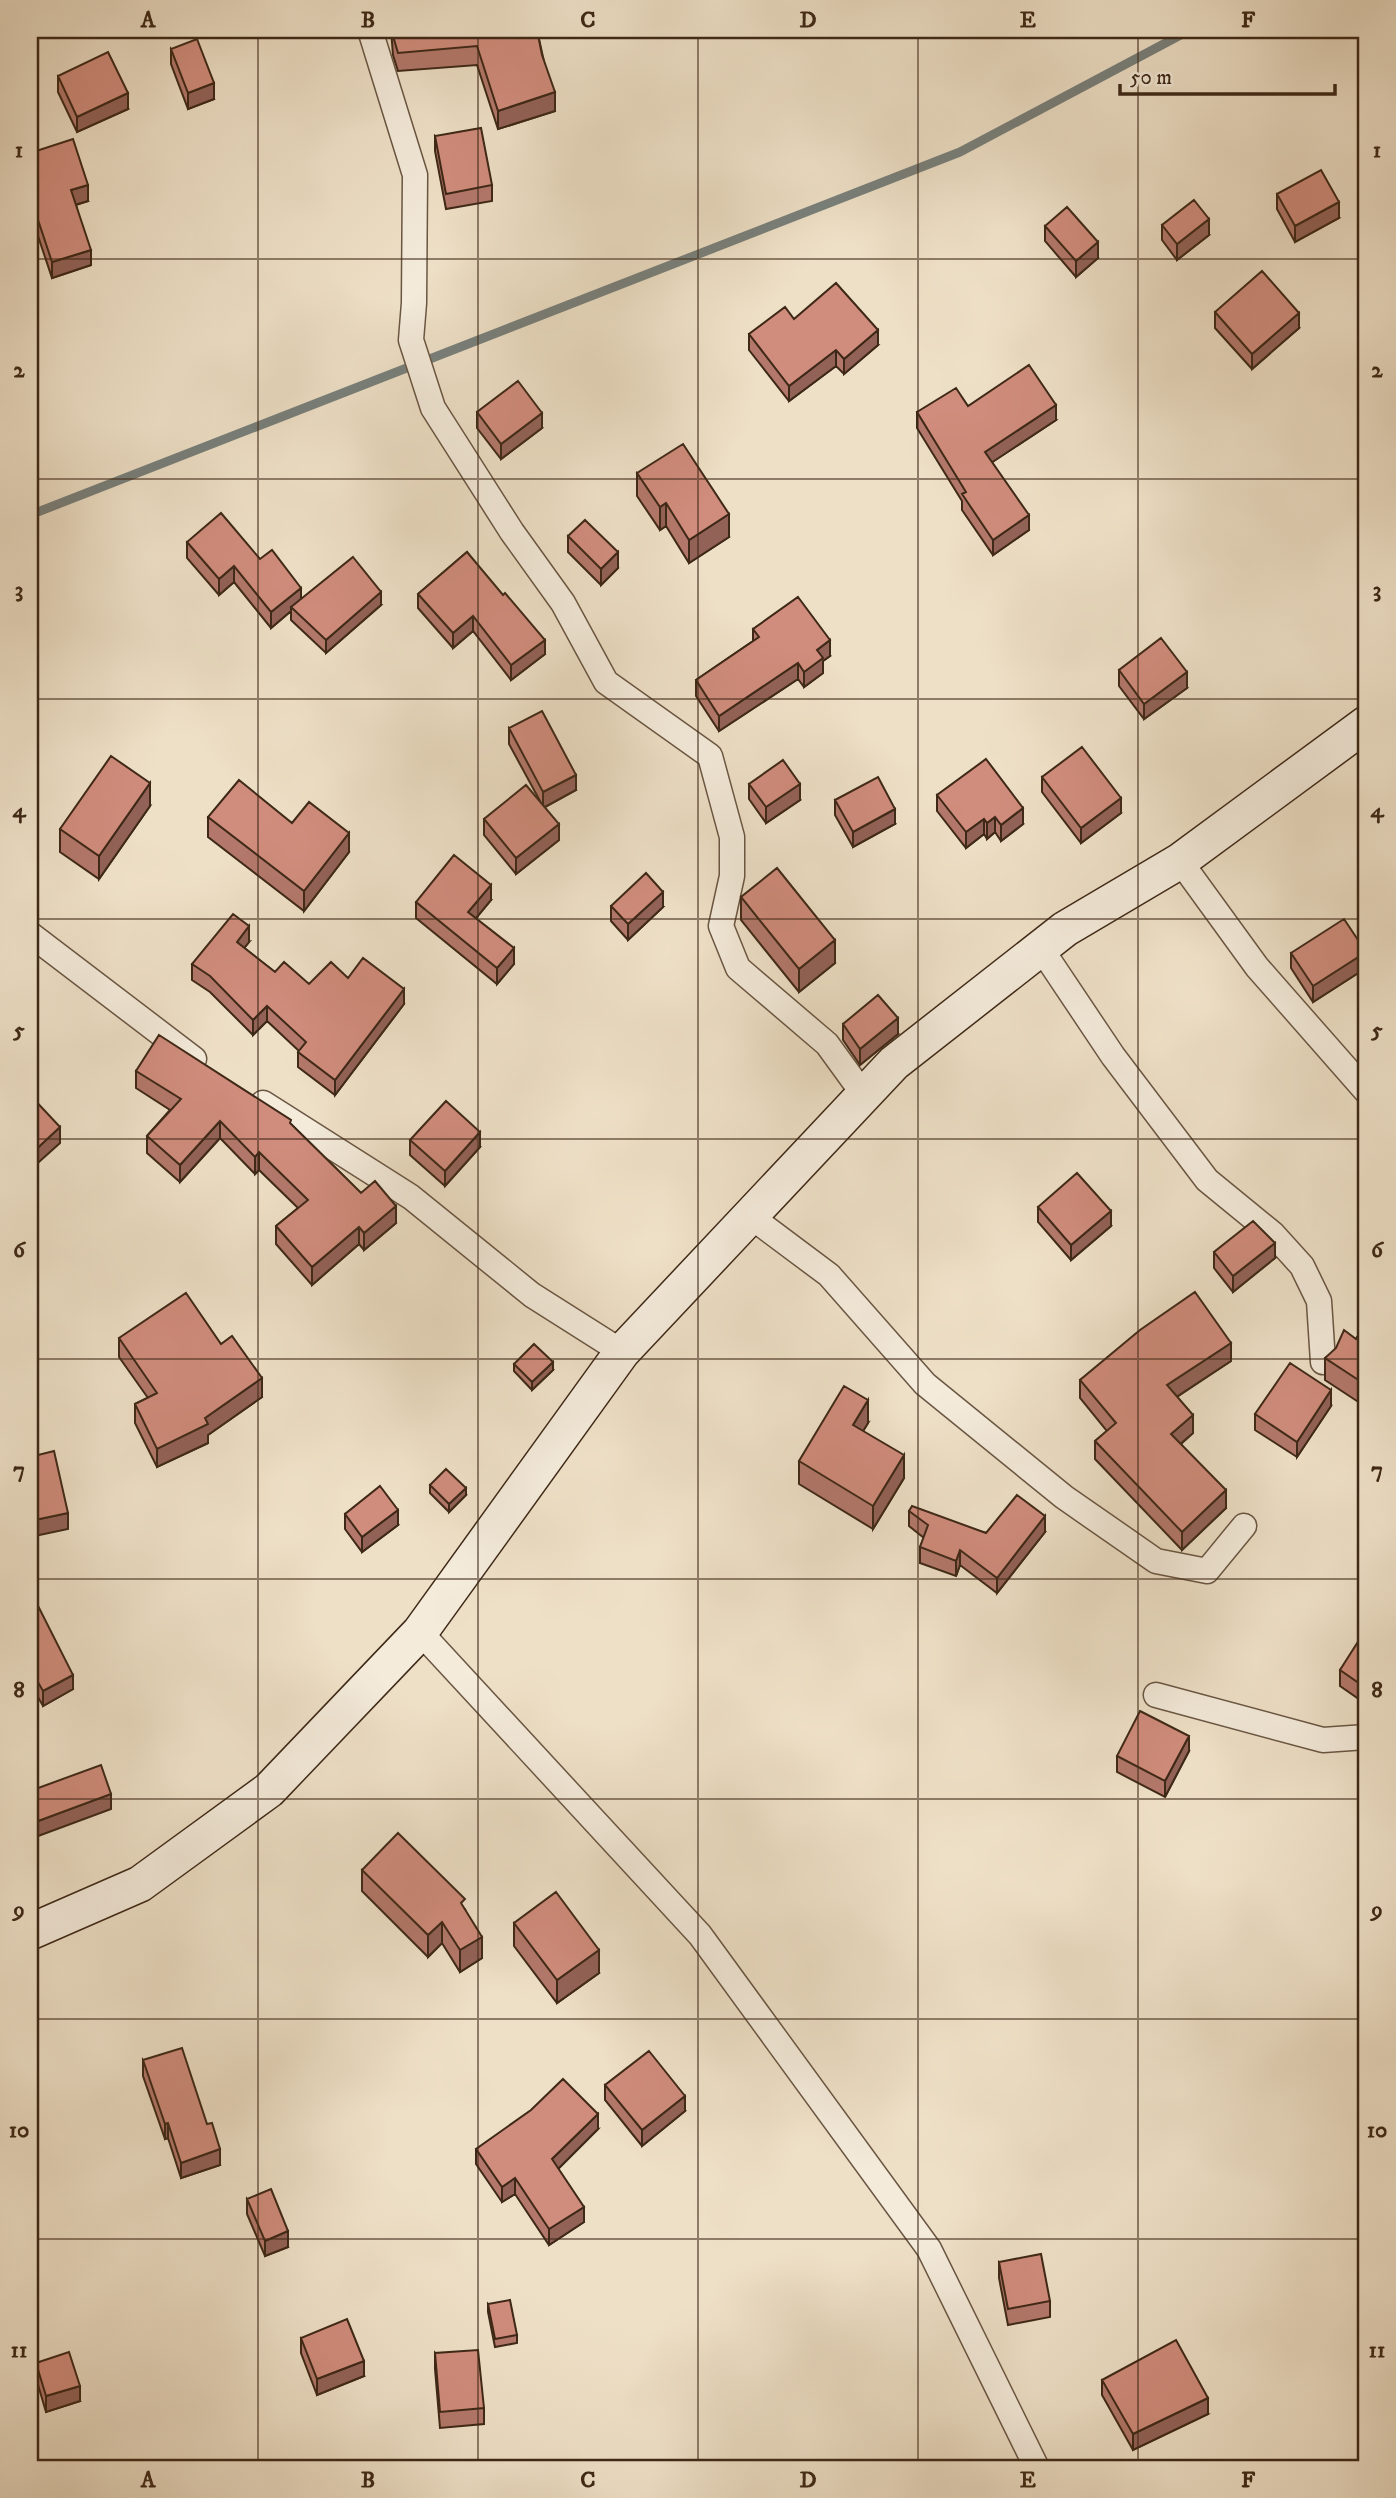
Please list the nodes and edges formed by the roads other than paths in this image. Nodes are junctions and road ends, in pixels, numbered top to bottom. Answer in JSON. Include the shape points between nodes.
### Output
{"nodes":[{"id":1,"x":370,"y":30,"type":"edge"},
{"id":2,"x":1366,"y":724,"type":"edge"},
{"id":3,"x":1180,"y":861,"type":"junction"},
{"id":4,"x":30,"y":934,"type":"edge"},
{"id":5,"x":1040,"y":947,"type":"junction"},
{"id":6,"x":215,"y":1073,"type":"edge"},
{"id":7,"x":238,"y":1087,"type":"edge"},
{"id":8,"x":1366,"y":1091,"type":"edge"},
{"id":9,"x":864,"y":1095,"type":"junction"},
{"id":10,"x":750,"y":1216,"type":"junction"},
{"id":11,"x":622,"y":1352,"type":"junction"},
{"id":12,"x":1323,"y":1362,"type":"dead end"},
{"id":13,"x":1244,"y":1526,"type":"dead end"},
{"id":14,"x":420,"y":1632,"type":"junction"},
{"id":15,"x":1157,"y":1695,"type":"dead end"},
{"id":16,"x":1366,"y":1737,"type":"edge"},
{"id":17,"x":30,"y":1932,"type":"edge"},
{"id":18,"x":1037,"y":2468,"type":"edge"}],
"edges":[{"from":1,"to":9,"type":"street","via":[[415,175],[411,340],[433,408],[563,603],[606,682],[710,757],[732,837],[732,876],[721,926],[738,968],[827,1044]]},
{"from":2,"to":3,"type":"street"},
{"from":3,"to":5,"type":"street"},
{"from":3,"to":8,"type":"street","via":[[1257,967]]},
{"from":4,"to":6,"type":"street"},
{"from":5,"to":9,"type":"street","via":[[894,1063]]},
{"from":5,"to":12,"type":"street","via":[[1113,1056],[1207,1180],[1273,1234],[1302,1266],[1319,1301]]},
{"from":7,"to":11,"type":"street","via":[[411,1197],[532,1294]]},
{"from":9,"to":10,"type":"street"},
{"from":10,"to":11,"type":"street"},
{"from":10,"to":13,"type":"street","via":[[829,1275],[925,1384],[1063,1497],[1157,1561],[1207,1571]]},
{"from":11,"to":14,"type":"street"},
{"from":14,"to":17,"type":"street","via":[[269,1790],[140,1884]]},
{"from":14,"to":18,"type":"street","via":[[700,1935],[929,2249]]},
{"from":15,"to":16,"type":"street","via":[[1323,1740]]}]}
